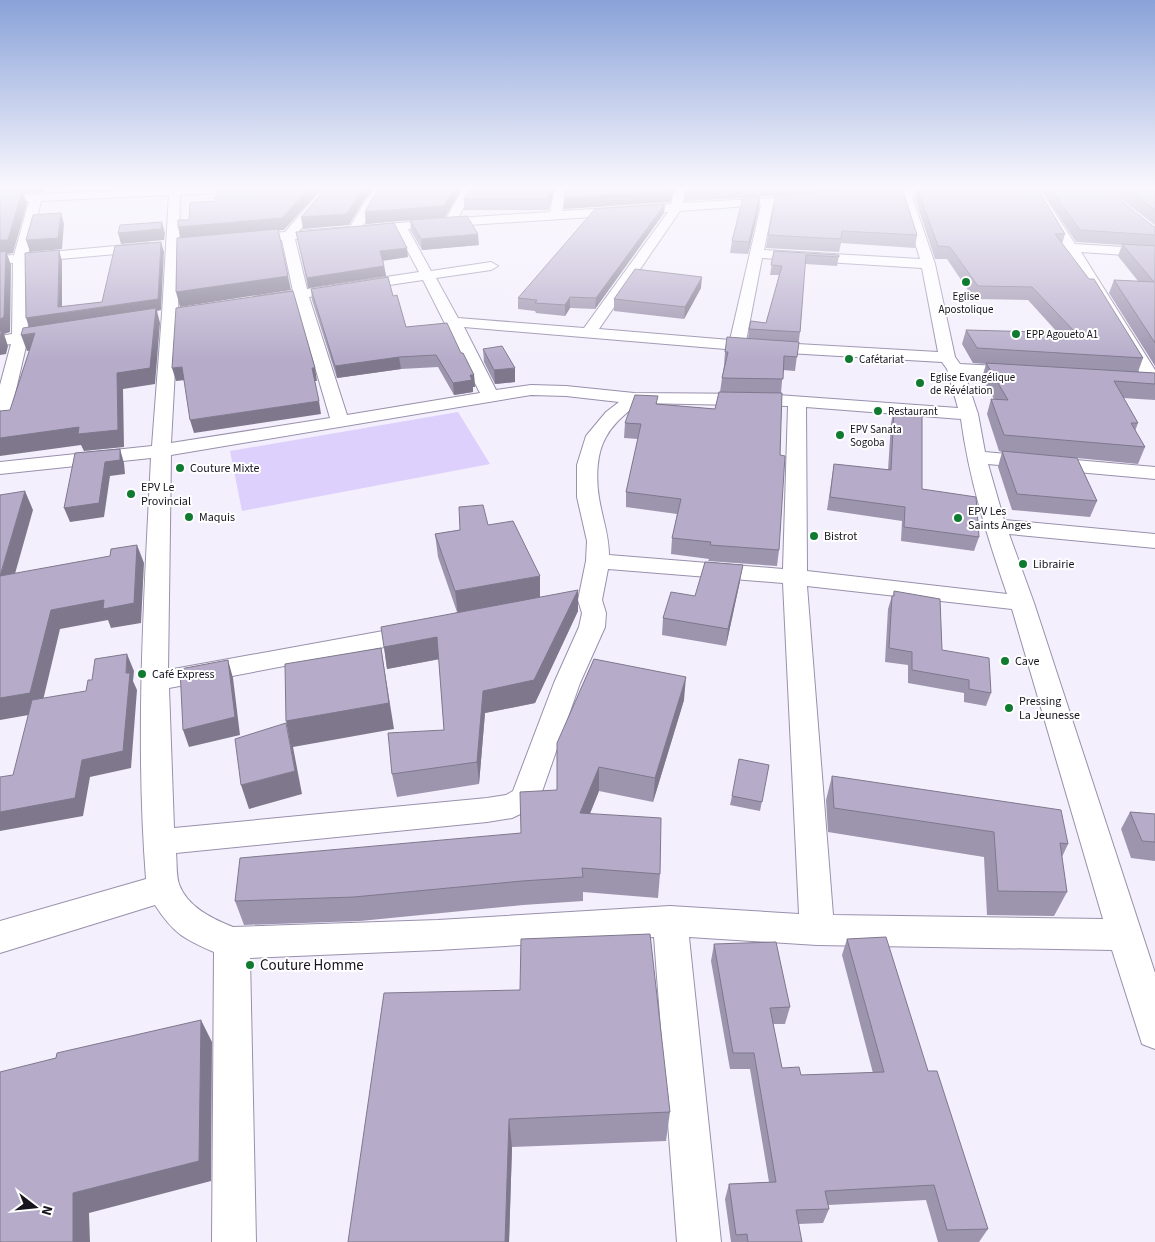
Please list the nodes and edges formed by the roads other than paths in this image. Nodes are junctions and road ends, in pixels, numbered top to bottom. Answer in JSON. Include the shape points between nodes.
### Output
{"nodes":[{"id":1,"x":23,"y":246,"type":"edge"},
{"id":2,"x":156,"y":246,"type":"edge"},
{"id":3,"x":178,"y":246,"type":"edge"},
{"id":4,"x":290,"y":246,"type":"edge"},
{"id":5,"x":411,"y":246,"type":"edge"},
{"id":6,"x":649,"y":246,"type":"edge"},
{"id":7,"x":760,"y":246,"type":"edge"},
{"id":8,"x":921,"y":246,"type":"edge"},
{"id":9,"x":1071,"y":248,"type":"joint"},
{"id":10,"x":1155,"y":252,"type":"edge"},
{"id":11,"x":758,"y":254,"type":"junction"},
{"id":12,"x":20,"y":258,"type":"junction"},
{"id":13,"x":0,"y":260,"type":"edge"},
{"id":14,"x":928,"y":264,"type":"junction"},
{"id":15,"x":491,"y":266,"type":"dead end"},
{"id":16,"x":428,"y":276,"type":"junction"},
{"id":17,"x":301,"y":294,"type":"junction"},
{"id":18,"x":245,"y":303,"type":"edge"},
{"id":19,"x":453,"y":322,"type":"junction"},
{"id":20,"x":67,"y":331,"type":"edge"},
{"id":21,"x":588,"y":333,"type":"junction"},
{"id":22,"x":20,"y":339,"type":"junction"},
{"id":23,"x":0,"y":341,"type":"edge"},
{"id":24,"x":737,"y":345,"type":"junction"},
{"id":25,"x":951,"y":363,"type":"junction"},
{"id":26,"x":1034,"y":373,"type":"edge"},
{"id":27,"x":1133,"y":379,"type":"edge"},
{"id":28,"x":1154,"y":380,"type":"edge"},
{"id":29,"x":491,"y":397,"type":"junction"},
{"id":30,"x":634,"y":398,"type":"junction"},
{"id":31,"x":798,"y":401,"type":"junction"},
{"id":32,"x":969,"y":414,"type":"junction"},
{"id":33,"x":0,"y":420,"type":"edge"},
{"id":34,"x":340,"y":421,"type":"junction"},
{"id":35,"x":161,"y":451,"type":"junction"},
{"id":36,"x":976,"y":457,"type":"junction"},
{"id":37,"x":0,"y":468,"type":"edge"},
{"id":38,"x":1155,"y":473,"type":"edge"},
{"id":39,"x":995,"y":526,"type":"junction"},
{"id":40,"x":1155,"y":542,"type":"edge"},
{"id":41,"x":598,"y":561,"type":"junction"},
{"id":42,"x":796,"y":577,"type":"junction"},
{"id":43,"x":1022,"y":603,"type":"junction"},
{"id":44,"x":435,"y":630,"type":"edge"},
{"id":45,"x":154,"y":682,"type":"junction"},
{"id":46,"x":159,"y":842,"type":"junction"},
{"id":47,"x":163,"y":888,"type":"junction"},
{"id":48,"x":670,"y":921,"type":"junction"},
{"id":49,"x":817,"y":930,"type":"junction"},
{"id":50,"x":1126,"y":935,"type":"junction"},
{"id":51,"x":0,"y":936,"type":"edge"},
{"id":52,"x":232,"y":943,"type":"junction"},
{"id":53,"x":1155,"y":1032,"type":"edge"},
{"id":54,"x":234,"y":1242,"type":"edge"},
{"id":55,"x":699,"y":1242,"type":"edge"}],
"edges":[{"from":1,"to":12,"type":"street"},
{"from":2,"to":12,"type":"street"},
{"from":3,"to":35,"type":"street"},
{"from":4,"to":17,"type":"street"},
{"from":5,"to":16,"type":"street"},
{"from":6,"to":21,"type":"street"},
{"from":7,"to":11,"type":"street"},
{"from":8,"to":14,"type":"street"},
{"from":9,"to":10,"type":"street"},
{"from":9,"to":28,"type":"street"},
{"from":11,"to":14,"type":"street"},
{"from":11,"to":24,"type":"street"},
{"from":12,"to":13,"type":"street"},
{"from":12,"to":22,"type":"street"},
{"from":14,"to":25,"type":"street"},
{"from":15,"to":16,"type":"street"},
{"from":16,"to":17,"type":"street"},
{"from":16,"to":19,"type":"street"},
{"from":17,"to":18,"type":"street"},
{"from":17,"to":34,"type":"street"},
{"from":19,"to":21,"type":"street"},
{"from":19,"to":29,"type":"street"},
{"from":20,"to":22,"type":"street"},
{"from":21,"to":24,"type":"street"},
{"from":22,"to":23,"type":"street"},
{"from":22,"to":33,"type":"street"},
{"from":24,"to":25,"type":"street"},
{"from":25,"to":26,"type":"street"},
{"from":25,"to":32,"type":"street"},
{"from":27,"to":28,"type":"street"},
{"from":29,"to":30,"type":"street","via":[[548,390]]},
{"from":29,"to":34,"type":"street"},
{"from":30,"to":31,"type":"street"},
{"from":30,"to":41,"type":"street","via":[[596,436],[587,464],[588,497],[598,540]]},
{"from":31,"to":32,"type":"street"},
{"from":31,"to":42,"type":"street"},
{"from":32,"to":36,"type":"street"},
{"from":34,"to":35,"type":"street"},
{"from":35,"to":37,"type":"street"},
{"from":35,"to":45,"type":"street"},
{"from":36,"to":38,"type":"street"},
{"from":36,"to":39,"type":"street"},
{"from":39,"to":40,"type":"street"},
{"from":39,"to":43,"type":"street"},
{"from":41,"to":42,"type":"street"},
{"from":41,"to":46,"type":"street","via":[[580,602],[594,613],[592,627],[566,683],[526,798],[512,806]]},
{"from":42,"to":43,"type":"street"},
{"from":42,"to":49,"type":"street"},
{"from":43,"to":50,"type":"street"},
{"from":44,"to":45,"type":"street"},
{"from":45,"to":46,"type":"street"},
{"from":46,"to":47,"type":"street"},
{"from":47,"to":51,"type":"street"},
{"from":47,"to":52,"type":"street","via":[[179,913],[200,930]]},
{"from":48,"to":49,"type":"street"},
{"from":48,"to":52,"type":"street"},
{"from":48,"to":55,"type":"street"},
{"from":49,"to":50,"type":"street"},
{"from":50,"to":53,"type":"street"},
{"from":52,"to":54,"type":"street"}]}
